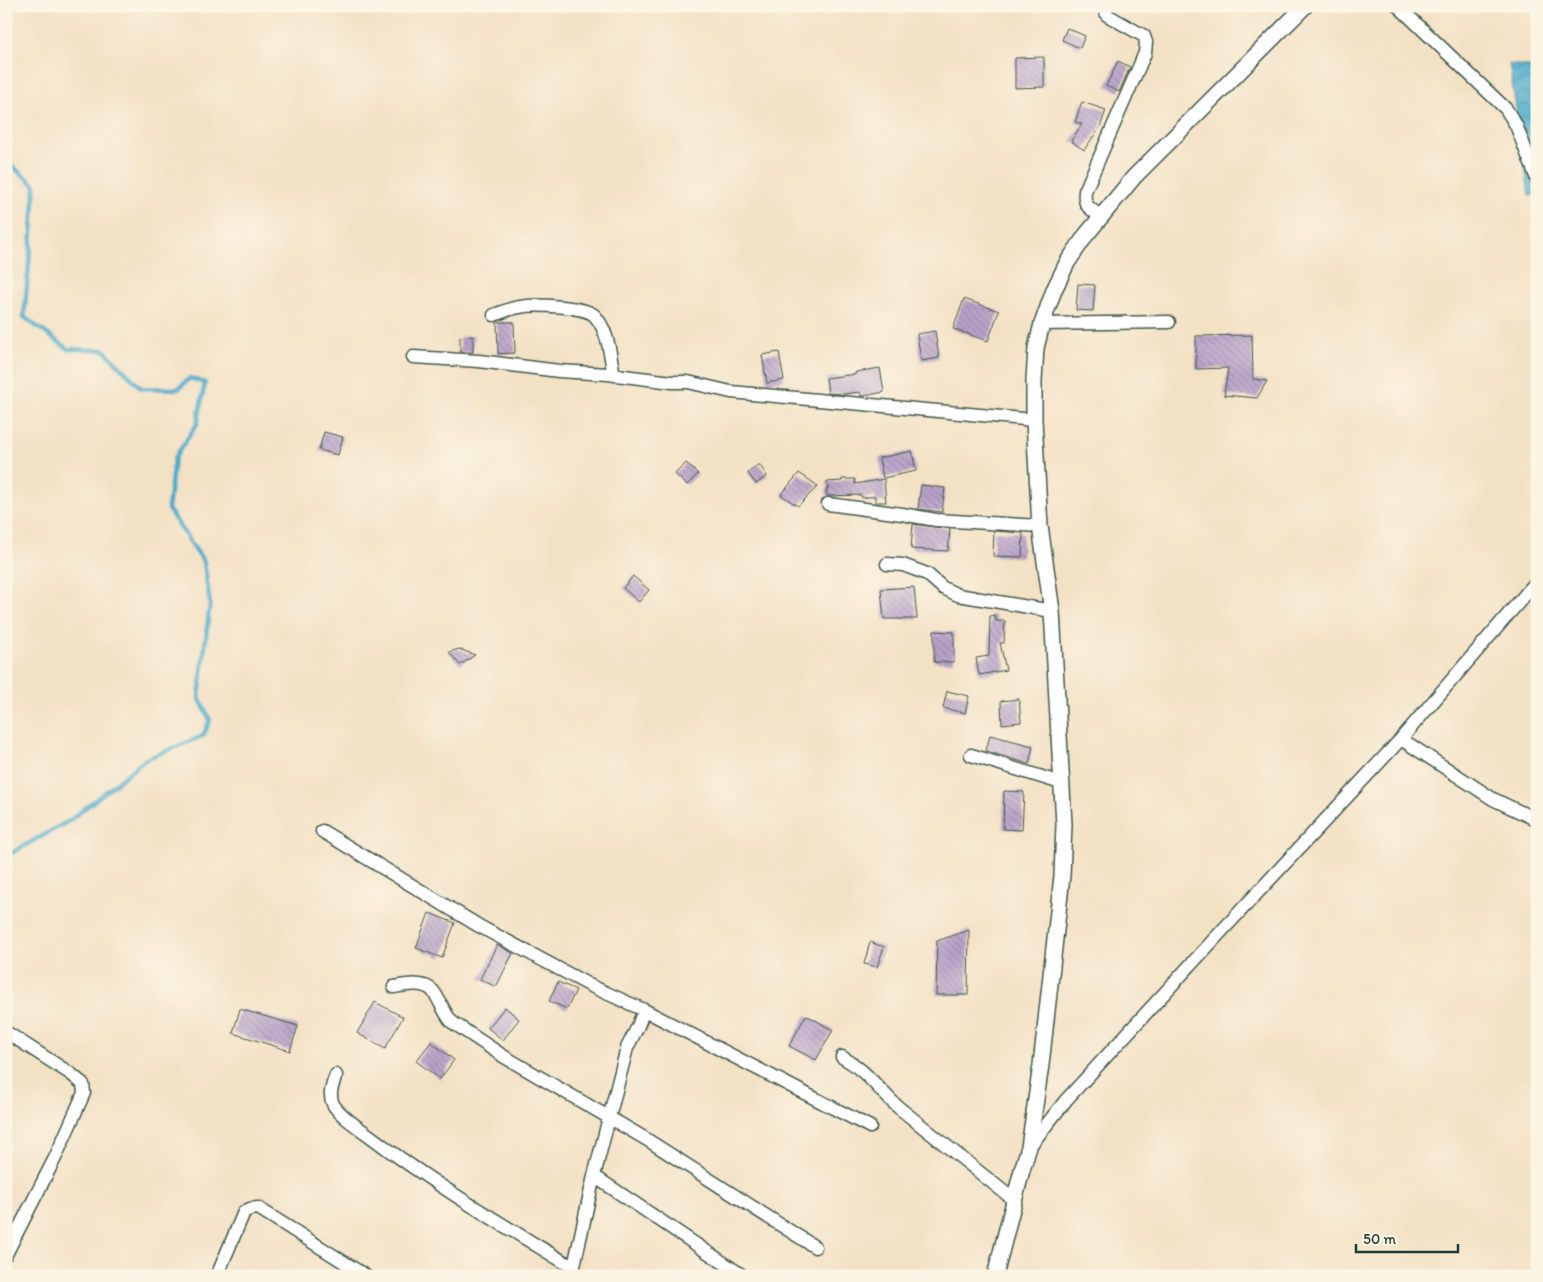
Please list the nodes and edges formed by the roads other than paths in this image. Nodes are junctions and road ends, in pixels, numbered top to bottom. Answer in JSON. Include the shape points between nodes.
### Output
{"nodes":[{"id":1,"x":1104,"y":6,"type":"edge"},
{"id":2,"x":1305,"y":6,"type":"edge"},
{"id":3,"x":1398,"y":6,"type":"edge"},
{"id":4,"x":1537,"y":179,"type":"edge"},
{"id":5,"x":1102,"y":217,"type":"junction"},
{"id":6,"x":494,"y":315,"type":"dead end"},
{"id":7,"x":1169,"y":322,"type":"dead end"},
{"id":8,"x":1042,"y":324,"type":"junction"},
{"id":9,"x":413,"y":357,"type":"dead end"},
{"id":10,"x":614,"y":375,"type":"junction"},
{"id":11,"x":1034,"y":420,"type":"junction"},
{"id":12,"x":828,"y":504,"type":"dead end"},
{"id":13,"x":1040,"y":526,"type":"junction"},
{"id":14,"x":887,"y":564,"type":"dead end"},
{"id":15,"x":1537,"y":581,"type":"edge"},
{"id":16,"x":1052,"y":612,"type":"junction"},
{"id":17,"x":1401,"y":739,"type":"junction"},
{"id":18,"x":971,"y":755,"type":"dead end"},
{"id":19,"x":1061,"y":783,"type":"junction"},
{"id":20,"x":1537,"y":820,"type":"edge"},
{"id":21,"x":322,"y":831,"type":"dead end"},
{"id":22,"x":394,"y":987,"type":"dead end"},
{"id":23,"x":644,"y":1010,"type":"junction"},
{"id":24,"x":6,"y":1032,"type":"edge"},
{"id":25,"x":842,"y":1057,"type":"dead end"},
{"id":26,"x":336,"y":1074,"type":"dead end"},
{"id":27,"x":609,"y":1117,"type":"junction"},
{"id":28,"x":870,"y":1127,"type":"dead end"},
{"id":29,"x":1030,"y":1147,"type":"junction"},
{"id":30,"x":594,"y":1176,"type":"junction"},
{"id":31,"x":1014,"y":1200,"type":"junction"},
{"id":32,"x":815,"y":1247,"type":"dead end"},
{"id":33,"x":6,"y":1254,"type":"edge"},
{"id":34,"x":573,"y":1272,"type":"edge"},
{"id":35,"x":221,"y":1274,"type":"edge"},
{"id":36,"x":366,"y":1276,"type":"edge"},
{"id":37,"x":743,"y":1276,"type":"edge"},
{"id":38,"x":996,"y":1276,"type":"edge"}],
"edges":[{"from":1,"to":5,"type":"street","via":[[1107,15],[1144,36],[1146,47],[1085,191],[1086,204]]},
{"from":2,"to":5,"type":"street","via":[[1134,177]]},
{"from":3,"to":4,"type":"street","via":[[1506,109],[1516,125]]},
{"from":5,"to":8,"type":"street","via":[[1067,263]]},
{"from":6,"to":10,"type":"street","via":[[519,307],[541,305],[594,314],[608,342]]},
{"from":7,"to":8,"type":"street"},
{"from":8,"to":11,"type":"street","via":[[1036,348]]},
{"from":9,"to":10,"type":"street"},
{"from":10,"to":11,"type":"street","via":[[688,382],[731,392]]},
{"from":11,"to":13,"type":"street"},
{"from":12,"to":13,"type":"street","via":[[936,520]]},
{"from":13,"to":16,"type":"street"},
{"from":14,"to":16,"type":"street","via":[[903,565],[927,574],[943,588],[958,595]]},
{"from":15,"to":17,"type":"street"},
{"from":16,"to":19,"type":"street"},
{"from":17,"to":20,"type":"street","via":[[1493,799]]},
{"from":17,"to":29,"type":"street","via":[[1066,1100]]},
{"from":18,"to":19,"type":"street"},
{"from":19,"to":29,"type":"street","via":[[1064,824],[1062,876]]},
{"from":21,"to":23,"type":"street","via":[[479,926],[591,986]]},
{"from":22,"to":27,"type":"street","via":[[424,986],[432,991],[452,1022],[503,1056]]},
{"from":23,"to":27,"type":"street","via":[[627,1048]]},
{"from":23,"to":28,"type":"street"},
{"from":24,"to":33,"type":"street","via":[[71,1074],[83,1084],[84,1093]]},
{"from":25,"to":31,"type":"street","via":[[865,1072],[885,1096]]},
{"from":26,"to":34,"type":"street","via":[[330,1094],[333,1104],[350,1120],[433,1181]]},
{"from":27,"to":30,"type":"street"},
{"from":27,"to":32,"type":"street"},
{"from":29,"to":31,"type":"street"},
{"from":30,"to":34,"type":"street"},
{"from":30,"to":37,"type":"street"},
{"from":31,"to":38,"type":"street"},
{"from":35,"to":36,"type":"street","via":[[244,1212],[258,1208]]}]}
